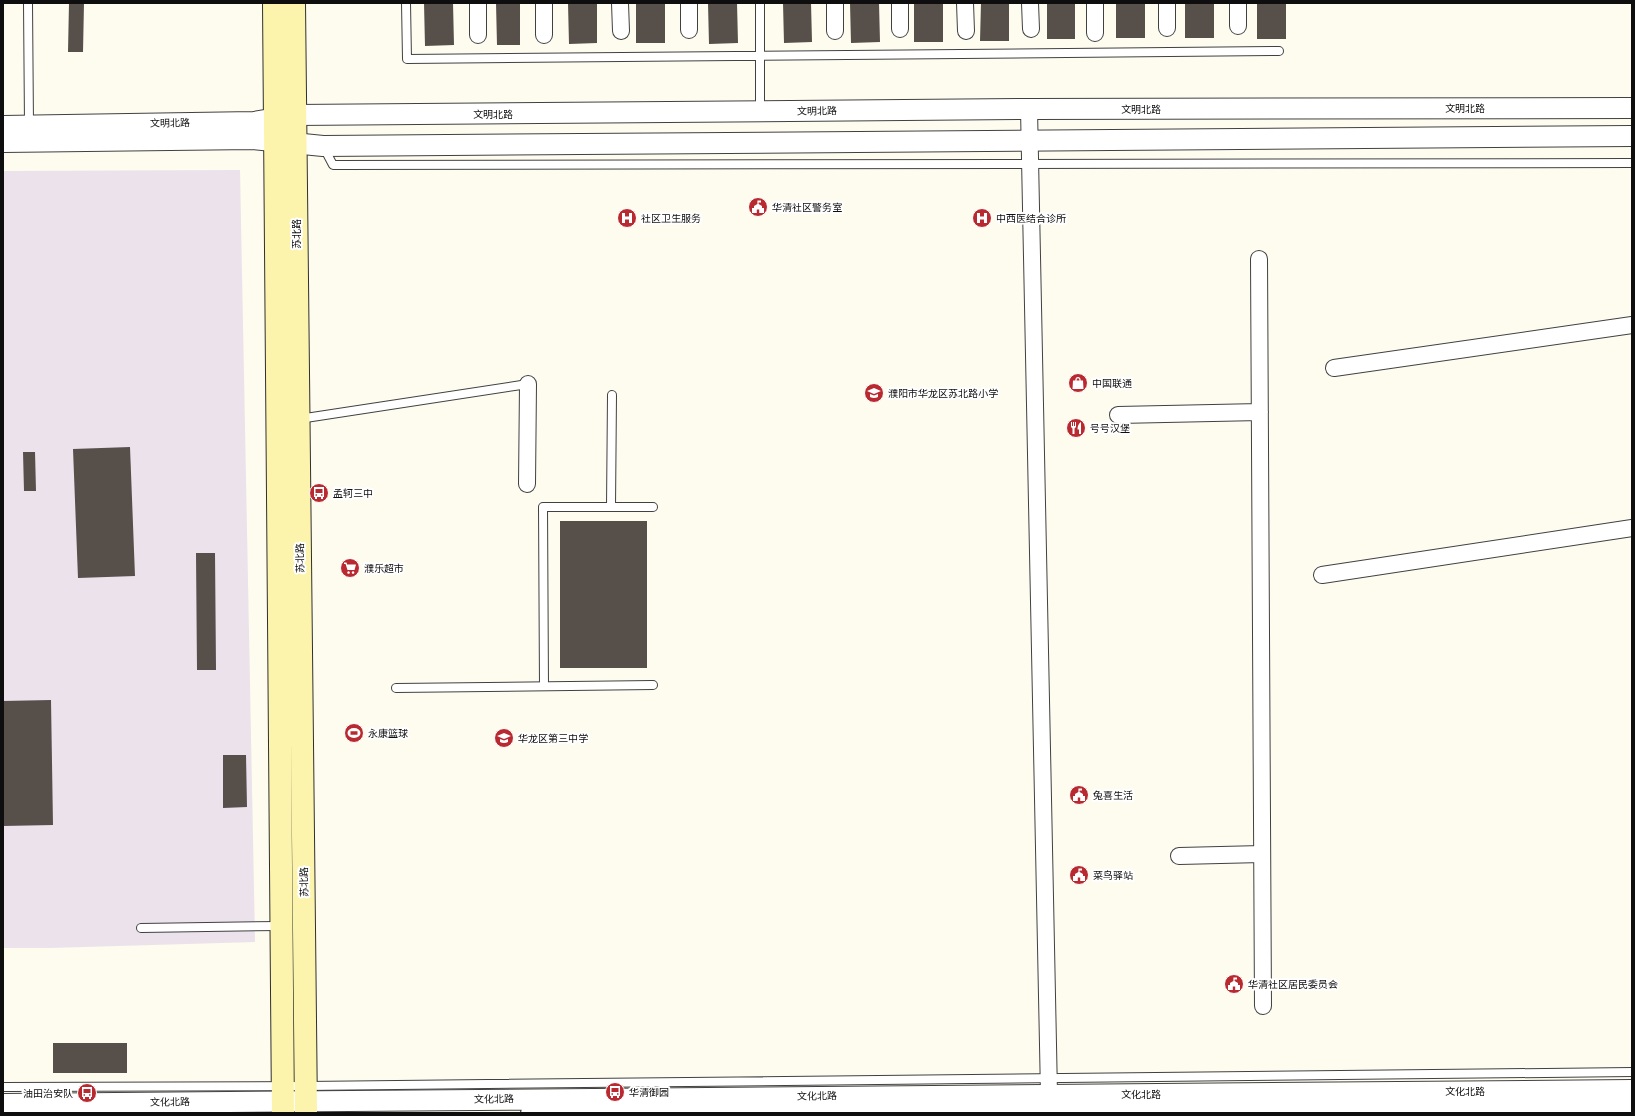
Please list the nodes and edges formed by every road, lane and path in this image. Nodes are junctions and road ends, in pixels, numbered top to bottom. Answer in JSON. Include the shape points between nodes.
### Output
{"nodes":[{"id":1,"x":28,"y":3,"type":"edge"},
{"id":2,"x":274,"y":3,"type":"edge"},
{"id":3,"x":294,"y":3,"type":"edge"},
{"id":4,"x":406,"y":3,"type":"edge"},
{"id":5,"x":478,"y":3,"type":"edge"},
{"id":6,"x":544,"y":3,"type":"edge"},
{"id":7,"x":620,"y":3,"type":"edge"},
{"id":8,"x":689,"y":3,"type":"edge"},
{"id":9,"x":760,"y":3,"type":"edge"},
{"id":10,"x":835,"y":3,"type":"edge"},
{"id":11,"x":900,"y":3,"type":"edge"},
{"id":12,"x":966,"y":3,"type":"edge"},
{"id":13,"x":1030,"y":3,"type":"edge"},
{"id":14,"x":1095,"y":3,"type":"edge"},
{"id":15,"x":1167,"y":3,"type":"edge"},
{"id":16,"x":1238,"y":3,"type":"edge"},
{"id":17,"x":1238,"y":26,"type":"dead end"},
{"id":18,"x":1166,"y":28,"type":"dead end"},
{"id":19,"x":900,"y":29,"type":"dead end"},
{"id":20,"x":1030,"y":29,"type":"dead end"},
{"id":21,"x":689,"y":30,"type":"dead end"},
{"id":22,"x":835,"y":30,"type":"dead end"},
{"id":23,"x":620,"y":31,"type":"dead end"},
{"id":24,"x":966,"y":31,"type":"dead end"},
{"id":25,"x":1095,"y":33,"type":"dead end"},
{"id":26,"x":478,"y":35,"type":"dead end"},
{"id":27,"x":544,"y":35,"type":"dead end"},
{"id":28,"x":1280,"y":51,"type":"dead end"},
{"id":29,"x":761,"y":56,"type":"junction"},
{"id":30,"x":1632,"y":108,"type":"edge"},
{"id":31,"x":1029,"y":109,"type":"junction"},
{"id":32,"x":760,"y":112,"type":"junction"},
{"id":33,"x":285,"y":117,"type":"junction"},
{"id":34,"x":3,"y":126,"type":"edge"},
{"id":35,"x":29,"y":126,"type":"junction"},
{"id":36,"x":1632,"y":136,"type":"edge"},
{"id":37,"x":1030,"y":139,"type":"junction"},
{"id":38,"x":285,"y":141,"type":"junction"},
{"id":39,"x":3,"y":142,"type":"edge"},
{"id":40,"x":323,"y":146,"type":"junction"},
{"id":41,"x":1632,"y":163,"type":"edge"},
{"id":42,"x":1031,"y":164,"type":"junction"},
{"id":43,"x":1259,"y":259,"type":"dead end"},
{"id":44,"x":1632,"y":325,"type":"edge"},
{"id":45,"x":1334,"y":368,"type":"dead end"},
{"id":46,"x":528,"y":384,"type":"joint"},
{"id":47,"x":612,"y":395,"type":"dead end"},
{"id":48,"x":1260,"y":412,"type":"junction"},
{"id":49,"x":1118,"y":415,"type":"dead end"},
{"id":50,"x":298,"y":419,"type":"junction"},
{"id":51,"x":527,"y":484,"type":"dead end"},
{"id":52,"x":612,"y":507,"type":"junction"},
{"id":53,"x":653,"y":507,"type":"dead end"},
{"id":54,"x":1632,"y":528,"type":"edge"},
{"id":55,"x":1322,"y":575,"type":"dead end"},
{"id":56,"x":653,"y":685,"type":"dead end"},
{"id":57,"x":544,"y":686,"type":"junction"},
{"id":58,"x":396,"y":688,"type":"dead end"},
{"id":59,"x":1262,"y":854,"type":"junction"},
{"id":60,"x":1179,"y":856,"type":"dead end"},
{"id":61,"x":281,"y":926,"type":"junction"},
{"id":62,"x":141,"y":928,"type":"dead end"},
{"id":63,"x":1263,"y":1006,"type":"dead end"},
{"id":64,"x":1632,"y":1072,"type":"edge"},
{"id":65,"x":1049,"y":1086,"type":"junction"},
{"id":66,"x":3,"y":1087,"type":"edge"},
{"id":67,"x":1632,"y":1090,"type":"edge"},
{"id":68,"x":283,"y":1100,"type":"edge"},
{"id":69,"x":306,"y":1100,"type":"edge"},
{"id":70,"x":3,"y":1104,"type":"edge"},
{"id":71,"x":1632,"y":1104,"type":"edge"},
{"id":72,"x":531,"y":1113,"type":"edge"}],
"edges":[{"from":1,"to":35,"type":"lane"},
{"from":2,"to":33,"type":"main road","name":"苏北路"},
{"from":3,"to":33,"type":"main road","name":"苏北路"},
{"from":4,"to":29,"type":"lane","via":[[407,59]]},
{"from":5,"to":26,"type":"street"},
{"from":6,"to":27,"type":"street"},
{"from":7,"to":23,"type":"street"},
{"from":8,"to":21,"type":"street"},
{"from":9,"to":29,"type":"lane"},
{"from":10,"to":22,"type":"street"},
{"from":11,"to":19,"type":"street"},
{"from":12,"to":24,"type":"street"},
{"from":13,"to":20,"type":"street"},
{"from":14,"to":25,"type":"street"},
{"from":15,"to":18,"type":"street"},
{"from":16,"to":17,"type":"street"},
{"from":28,"to":29,"type":"lane"},
{"from":29,"to":32,"type":"lane"},
{"from":30,"to":31,"type":"street","name":"文明北路"},
{"from":31,"to":32,"type":"street","name":"文明北路"},
{"from":31,"to":37,"type":"street"},
{"from":32,"to":33,"type":"street","name":"文明北路"},
{"from":33,"to":35,"type":"street","name":"文明北路","via":[[254,122]]},
{"from":33,"to":38,"type":"main road","name":"苏北路"},
{"from":34,"to":35,"type":"street","name":"文明北路"},
{"from":36,"to":37,"type":"street","name":"文明北路"},
{"from":37,"to":40,"type":"street","name":"文明北路"},
{"from":37,"to":42,"type":"street"},
{"from":38,"to":39,"type":"street","name":"文明北路","via":[[245,139]]},
{"from":38,"to":40,"type":"street","name":"文明北路"},
{"from":38,"to":50,"type":"main road","name":"苏北路"},
{"from":38,"to":61,"type":"main road","name":"苏北路"},
{"from":40,"to":42,"type":"lane","via":[[333,165]]},
{"from":41,"to":42,"type":"lane"},
{"from":42,"to":65,"type":"street"},
{"from":43,"to":48,"type":"street"},
{"from":44,"to":45,"type":"street"},
{"from":46,"to":50,"type":"lane"},
{"from":46,"to":51,"type":"street"},
{"from":47,"to":52,"type":"lane"},
{"from":48,"to":49,"type":"street"},
{"from":48,"to":59,"type":"street"},
{"from":50,"to":69,"type":"main road","name":"苏北路"},
{"from":52,"to":53,"type":"lane"},
{"from":52,"to":57,"type":"lane","via":[[543,507]]},
{"from":54,"to":55,"type":"street"},
{"from":56,"to":57,"type":"lane"},
{"from":57,"to":58,"type":"lane"},
{"from":59,"to":60,"type":"street"},
{"from":59,"to":63,"type":"street"},
{"from":61,"to":62,"type":"lane"},
{"from":61,"to":68,"type":"main road","name":"苏北路"},
{"from":64,"to":65,"type":"lane"},
{"from":65,"to":67,"type":"street","name":"文化北路"},
{"from":65,"to":69,"type":"street","name":"文化北路"},
{"from":66,"to":68,"type":"lane"},
{"from":68,"to":69,"type":"street","name":"文化北路"},
{"from":68,"to":70,"type":"street","name":"文化北路"},
{"from":71,"to":72,"type":"street","name":"文化北路"}]}
